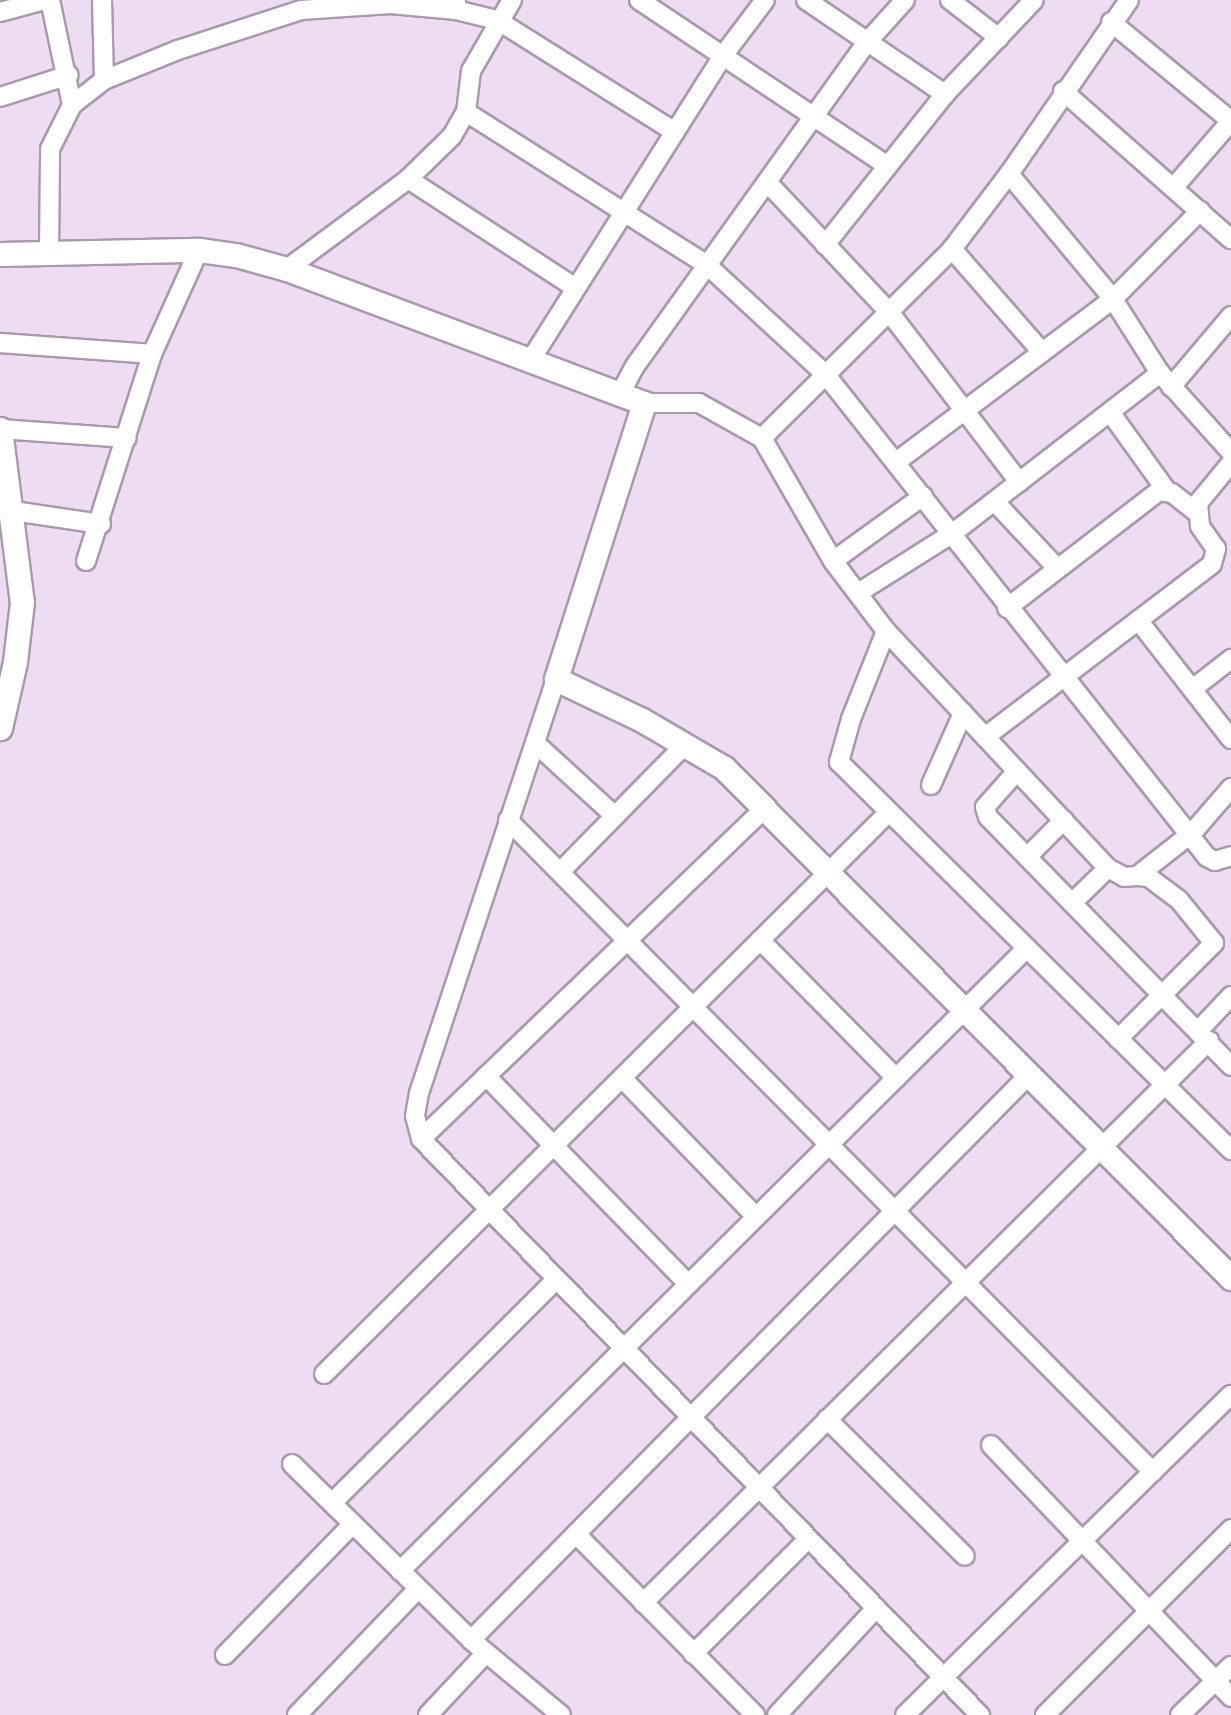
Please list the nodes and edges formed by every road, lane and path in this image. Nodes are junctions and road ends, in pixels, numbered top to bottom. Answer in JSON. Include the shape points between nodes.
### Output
{"nodes":[{"id":1,"x":45,"y":0,"type":"edge"},
{"id":2,"x":50,"y":0,"type":"edge"},
{"id":3,"x":102,"y":0,"type":"edge"},
{"id":4,"x":512,"y":0,"type":"edge"},
{"id":5,"x":639,"y":0,"type":"edge"},
{"id":6,"x":765,"y":0,"type":"edge"},
{"id":7,"x":806,"y":0,"type":"edge"},
{"id":8,"x":905,"y":0,"type":"edge"},
{"id":9,"x":950,"y":0,"type":"edge"},
{"id":10,"x":1034,"y":0,"type":"edge"},
{"id":11,"x":1129,"y":0,"type":"edge"},
{"id":12,"x":341,"y":3,"type":"edge"},
{"id":13,"x":456,"y":5,"type":"edge"},
{"id":14,"x":0,"y":12,"type":"edge"},
{"id":15,"x":497,"y":20,"type":"junction"},
{"id":16,"x":1111,"y":22,"type":"junction"},
{"id":17,"x":999,"y":38,"type":"junction"},
{"id":18,"x":868,"y":41,"type":"junction"},
{"id":19,"x":722,"y":57,"type":"junction"},
{"id":20,"x":69,"y":75,"type":"junction"},
{"id":21,"x":104,"y":80,"type":"junction"},
{"id":22,"x":1063,"y":91,"type":"junction"},
{"id":23,"x":945,"y":94,"type":"junction"},
{"id":24,"x":0,"y":97,"type":"edge"},
{"id":25,"x":72,"y":105,"type":"junction"},
{"id":26,"x":466,"y":113,"type":"junction"},
{"id":27,"x":816,"y":114,"type":"junction"},
{"id":28,"x":675,"y":132,"type":"junction"},
{"id":29,"x":888,"y":166,"type":"junction"},
{"id":30,"x":1009,"y":174,"type":"junction"},
{"id":31,"x":408,"y":179,"type":"junction"},
{"id":32,"x":767,"y":182,"type":"junction"},
{"id":33,"x":1174,"y":187,"type":"junction"},
{"id":34,"x":1200,"y":211,"type":"junction"},
{"id":35,"x":623,"y":213,"type":"junction"},
{"id":36,"x":1231,"y":239,"type":"edge"},
{"id":37,"x":825,"y":245,"type":"junction"},
{"id":38,"x":952,"y":249,"type":"junction"},
{"id":39,"x":199,"y":250,"type":"junction"},
{"id":40,"x":49,"y":253,"type":"junction"},
{"id":41,"x":0,"y":254,"type":"edge"},
{"id":42,"x":707,"y":265,"type":"junction"},
{"id":43,"x":287,"y":269,"type":"junction"},
{"id":44,"x":576,"y":288,"type":"junction"},
{"id":45,"x":1113,"y":299,"type":"junction"},
{"id":46,"x":890,"y":313,"type":"junction"},
{"id":47,"x":1231,"y":316,"type":"edge"},
{"id":48,"x":0,"y":343,"type":"edge"},
{"id":49,"x":1042,"y":352,"type":"junction"},
{"id":50,"x":152,"y":354,"type":"junction"},
{"id":51,"x":530,"y":361,"type":"junction"},
{"id":52,"x":826,"y":375,"type":"junction"},
{"id":53,"x":1166,"y":380,"type":"junction"},
{"id":54,"x":620,"y":394,"type":"junction"},
{"id":55,"x":644,"y":403,"type":"junction"},
{"id":56,"x":965,"y":410,"type":"junction"},
{"id":57,"x":1110,"y":412,"type":"junction"},
{"id":58,"x":0,"y":429,"type":"edge"},
{"id":59,"x":127,"y":438,"type":"junction"},
{"id":60,"x":761,"y":438,"type":"junction"},
{"id":61,"x":1231,"y":452,"type":"edge"},
{"id":62,"x":895,"y":462,"type":"junction"},
{"id":63,"x":1231,"y":463,"type":"edge"},
{"id":64,"x":1019,"y":482,"type":"junction"},
{"id":65,"x":1166,"y":491,"type":"junction"},
{"id":66,"x":923,"y":496,"type":"junction"},
{"id":67,"x":995,"y":502,"type":"junction"},
{"id":68,"x":13,"y":511,"type":"junction"},
{"id":69,"x":1196,"y":512,"type":"junction"},
{"id":70,"x":101,"y":524,"type":"junction"},
{"id":71,"x":953,"y":534,"type":"junction"},
{"id":72,"x":86,"y":561,"type":"dead end"},
{"id":73,"x":833,"y":561,"type":"junction"},
{"id":74,"x":1057,"y":568,"type":"junction"},
{"id":75,"x":858,"y":593,"type":"junction"},
{"id":76,"x":1007,"y":608,"type":"junction"},
{"id":77,"x":1138,"y":620,"type":"junction"},
{"id":78,"x":886,"y":631,"type":"junction"},
{"id":79,"x":1231,"y":659,"type":"edge"},
{"id":80,"x":1064,"y":678,"type":"junction"},
{"id":81,"x":556,"y":680,"type":"junction"},
{"id":82,"x":1195,"y":687,"type":"junction"},
{"id":83,"x":963,"y":713,"type":"junction"},
{"id":84,"x":0,"y":728,"type":"edge"},
{"id":85,"x":985,"y":737,"type":"junction"},
{"id":86,"x":1231,"y":739,"type":"edge"},
{"id":87,"x":535,"y":743,"type":"junction"},
{"id":88,"x":685,"y":745,"type":"junction"},
{"id":89,"x":1017,"y":771,"type":"junction"},
{"id":90,"x":932,"y":785,"type":"dead end"},
{"id":91,"x":1231,"y":788,"type":"edge"},
{"id":92,"x":764,"y":809,"type":"junction"},
{"id":93,"x":889,"y":812,"type":"junction"},
{"id":94,"x":615,"y":816,"type":"junction"},
{"id":95,"x":508,"y":820,"type":"junction"},
{"id":96,"x":1064,"y":820,"type":"junction"},
{"id":97,"x":1192,"y":833,"type":"junction"},
{"id":98,"x":1231,"y":856,"type":"edge"},
{"id":99,"x":1027,"y":857,"type":"junction"},
{"id":100,"x":1108,"y":868,"type":"junction"},
{"id":101,"x":560,"y":872,"type":"junction"},
{"id":102,"x":828,"y":873,"type":"junction"},
{"id":103,"x":1137,"y":876,"type":"junction"},
{"id":104,"x":1072,"y":903,"type":"junction"},
{"id":105,"x":627,"y":940,"type":"junction"},
{"id":106,"x":760,"y":940,"type":"junction"},
{"id":107,"x":1027,"y":948,"type":"junction"},
{"id":108,"x":1160,"y":996,"type":"junction"},
{"id":109,"x":1231,"y":996,"type":"edge"},
{"id":110,"x":693,"y":1007,"type":"junction"},
{"id":111,"x":964,"y":1010,"type":"junction"},
{"id":112,"x":1203,"y":1036,"type":"junction"},
{"id":113,"x":1118,"y":1039,"type":"junction"},
{"id":114,"x":1231,"y":1066,"type":"edge"},
{"id":115,"x":486,"y":1076,"type":"junction"},
{"id":116,"x":1029,"y":1076,"type":"junction"},
{"id":117,"x":622,"y":1078,"type":"junction"},
{"id":118,"x":896,"y":1078,"type":"junction"},
{"id":119,"x":1165,"y":1085,"type":"junction"},
{"id":120,"x":421,"y":1139,"type":"junction"},
{"id":121,"x":829,"y":1144,"type":"junction"},
{"id":122,"x":553,"y":1146,"type":"junction"},
{"id":123,"x":1101,"y":1148,"type":"junction"},
{"id":124,"x":1231,"y":1149,"type":"edge"},
{"id":125,"x":489,"y":1210,"type":"junction"},
{"id":126,"x":895,"y":1211,"type":"junction"},
{"id":127,"x":756,"y":1217,"type":"junction"},
{"id":128,"x":1231,"y":1278,"type":"edge"},
{"id":129,"x":557,"y":1279,"type":"junction"},
{"id":130,"x":965,"y":1283,"type":"junction"},
{"id":131,"x":688,"y":1284,"type":"junction"},
{"id":132,"x":624,"y":1349,"type":"junction"},
{"id":133,"x":324,"y":1374,"type":"dead end"},
{"id":134,"x":1231,"y":1395,"type":"edge"},
{"id":135,"x":691,"y":1418,"type":"junction"},
{"id":136,"x":827,"y":1419,"type":"junction"},
{"id":137,"x":991,"y":1445,"type":"dead end"},
{"id":138,"x":292,"y":1464,"type":"dead end"},
{"id":139,"x":1153,"y":1472,"type":"junction"},
{"id":140,"x":759,"y":1488,"type":"junction"},
{"id":141,"x":332,"y":1503,"type":"junction"},
{"id":142,"x":353,"y":1524,"type":"junction"},
{"id":143,"x":1231,"y":1529,"type":"edge"},
{"id":144,"x":576,"y":1534,"type":"junction"},
{"id":145,"x":808,"y":1539,"type":"junction"},
{"id":146,"x":1084,"y":1539,"type":"junction"},
{"id":147,"x":965,"y":1556,"type":"dead end"},
{"id":148,"x":400,"y":1571,"type":"junction"},
{"id":149,"x":418,"y":1589,"type":"junction"},
{"id":150,"x":643,"y":1603,"type":"junction"},
{"id":151,"x":1149,"y":1607,"type":"junction"},
{"id":152,"x":876,"y":1608,"type":"junction"},
{"id":153,"x":471,"y":1640,"type":"junction"},
{"id":154,"x":486,"y":1653,"type":"junction"},
{"id":155,"x":693,"y":1654,"type":"junction"},
{"id":156,"x":225,"y":1655,"type":"dead end"},
{"id":157,"x":1231,"y":1666,"type":"edge"},
{"id":158,"x":943,"y":1677,"type":"junction"},
{"id":159,"x":1216,"y":1681,"type":"junction"},
{"id":160,"x":1231,"y":1698,"type":"edge"},
{"id":161,"x":750,"y":1714,"type":"edge"},
{"id":162,"x":297,"y":1715,"type":"edge"},
{"id":163,"x":428,"y":1715,"type":"edge"},
{"id":164,"x":561,"y":1715,"type":"edge"},
{"id":165,"x":777,"y":1715,"type":"edge"},
{"id":166,"x":905,"y":1715,"type":"edge"},
{"id":167,"x":980,"y":1715,"type":"edge"},
{"id":168,"x":1045,"y":1715,"type":"edge"},
{"id":169,"x":1180,"y":1715,"type":"edge"}],
"edges":[{"from":1,"to":14,"type":"street"},
{"from":2,"to":20,"type":"street"},
{"from":3,"to":21,"type":"street"},
{"from":4,"to":15,"type":"street"},
{"from":5,"to":19,"type":"street"},
{"from":6,"to":19,"type":"street"},
{"from":7,"to":18,"type":"street"},
{"from":8,"to":18,"type":"street"},
{"from":9,"to":17,"type":"street"},
{"from":10,"to":17,"type":"street"},
{"from":11,"to":16,"type":"street"},
{"from":12,"to":13,"type":"street"},
{"from":12,"to":21,"type":"street","via":[[301,10],[177,50]]},
{"from":13,"to":15,"type":"street"},
{"from":15,"to":26,"type":"street","via":[[471,71]]},
{"from":15,"to":28,"type":"street"},
{"from":16,"to":22,"type":"street"},
{"from":16,"to":33,"type":"street","via":[[1231,121]]},
{"from":17,"to":23,"type":"street"},
{"from":18,"to":23,"type":"street"},
{"from":18,"to":27,"type":"street"},
{"from":19,"to":27,"type":"street"},
{"from":19,"to":28,"type":"street"},
{"from":20,"to":24,"type":"street"},
{"from":20,"to":25,"type":"street"},
{"from":21,"to":25,"type":"street"},
{"from":22,"to":30,"type":"street"},
{"from":22,"to":33,"type":"street"},
{"from":23,"to":29,"type":"street"},
{"from":25,"to":40,"type":"street","via":[[50,149]]},
{"from":26,"to":31,"type":"street","via":[[452,135]]},
{"from":26,"to":35,"type":"street"},
{"from":27,"to":29,"type":"street"},
{"from":27,"to":32,"type":"street"},
{"from":28,"to":35,"type":"street"},
{"from":29,"to":37,"type":"street"},
{"from":30,"to":38,"type":"street"},
{"from":30,"to":45,"type":"street"},
{"from":31,"to":43,"type":"street"},
{"from":31,"to":44,"type":"street"},
{"from":32,"to":37,"type":"street"},
{"from":32,"to":42,"type":"street"},
{"from":33,"to":34,"type":"street"},
{"from":34,"to":36,"type":"street"},
{"from":34,"to":45,"type":"street"},
{"from":35,"to":42,"type":"street"},
{"from":35,"to":44,"type":"street"},
{"from":37,"to":46,"type":"street"},
{"from":38,"to":46,"type":"street"},
{"from":38,"to":49,"type":"street"},
{"from":39,"to":40,"type":"street"},
{"from":39,"to":43,"type":"street"},
{"from":39,"to":50,"type":"street"},
{"from":40,"to":41,"type":"street"},
{"from":42,"to":52,"type":"street"},
{"from":42,"to":54,"type":"street"},
{"from":43,"to":51,"type":"street"},
{"from":44,"to":51,"type":"street"},
{"from":45,"to":49,"type":"street"},
{"from":45,"to":53,"type":"street"},
{"from":46,"to":52,"type":"street"},
{"from":46,"to":56,"type":"street"},
{"from":47,"to":53,"type":"street"},
{"from":48,"to":50,"type":"street"},
{"from":49,"to":56,"type":"street"},
{"from":50,"to":59,"type":"street"},
{"from":51,"to":54,"type":"street"},
{"from":52,"to":60,"type":"street"},
{"from":52,"to":62,"type":"street"},
{"from":53,"to":57,"type":"street"},
{"from":53,"to":61,"type":"street"},
{"from":54,"to":55,"type":"street"},
{"from":55,"to":60,"type":"street","via":[[699,403]]},
{"from":55,"to":81,"type":"street"},
{"from":56,"to":62,"type":"street"},
{"from":56,"to":64,"type":"street"},
{"from":57,"to":64,"type":"street"},
{"from":57,"to":65,"type":"street"},
{"from":58,"to":59,"type":"street"},
{"from":58,"to":68,"type":"street"},
{"from":59,"to":70,"type":"street"},
{"from":60,"to":73,"type":"street"},
{"from":62,"to":66,"type":"street"},
{"from":63,"to":69,"type":"street","via":[[1201,497]]},
{"from":64,"to":67,"type":"street"},
{"from":65,"to":69,"type":"street"},
{"from":65,"to":74,"type":"street","via":[[1159,491]]},
{"from":66,"to":71,"type":"street"},
{"from":66,"to":73,"type":"street"},
{"from":67,"to":71,"type":"street"},
{"from":67,"to":74,"type":"street"},
{"from":68,"to":70,"type":"street"},
{"from":68,"to":84,"type":"street","via":[[22,602],[15,663]]},
{"from":69,"to":77,"type":"street","via":[[1216,549],[1212,564]]},
{"from":70,"to":72,"type":"street"},
{"from":71,"to":75,"type":"street"},
{"from":71,"to":76,"type":"street"},
{"from":73,"to":75,"type":"street"},
{"from":74,"to":76,"type":"street"},
{"from":75,"to":78,"type":"street"},
{"from":76,"to":80,"type":"street"},
{"from":77,"to":80,"type":"street"},
{"from":77,"to":82,"type":"street"},
{"from":78,"to":83,"type":"street"},
{"from":78,"to":93,"type":"street","via":[[839,762]]},
{"from":79,"to":82,"type":"street"},
{"from":80,"to":85,"type":"street"},
{"from":80,"to":97,"type":"street"},
{"from":81,"to":87,"type":"street"},
{"from":81,"to":88,"type":"street"},
{"from":82,"to":86,"type":"street"},
{"from":83,"to":85,"type":"street"},
{"from":83,"to":90,"type":"street"},
{"from":85,"to":89,"type":"street"},
{"from":87,"to":94,"type":"street"},
{"from":87,"to":95,"type":"street"},
{"from":88,"to":92,"type":"street","via":[[724,768]]},
{"from":88,"to":94,"type":"street"},
{"from":89,"to":96,"type":"street"},
{"from":89,"to":99,"type":"street","via":[[992,797],[985,813]]},
{"from":91,"to":97,"type":"street"},
{"from":92,"to":102,"type":"street"},
{"from":92,"to":105,"type":"street"},
{"from":93,"to":102,"type":"street"},
{"from":93,"to":107,"type":"street"},
{"from":94,"to":101,"type":"street"},
{"from":95,"to":101,"type":"street"},
{"from":95,"to":120,"type":"street","via":[[419,1093],[415,1116]]},
{"from":96,"to":99,"type":"street"},
{"from":96,"to":100,"type":"street"},
{"from":97,"to":98,"type":"street","via":[[1207,857],[1215,861]]},
{"from":97,"to":103,"type":"street"},
{"from":99,"to":104,"type":"street"},
{"from":100,"to":103,"type":"street","via":[[1124,877]]},
{"from":100,"to":104,"type":"street"},
{"from":101,"to":105,"type":"street"},
{"from":102,"to":106,"type":"street"},
{"from":102,"to":111,"type":"street"},
{"from":103,"to":108,"type":"street","via":[[1149,877],[1179,900],[1214,943]]},
{"from":104,"to":108,"type":"street"},
{"from":105,"to":110,"type":"street"},
{"from":105,"to":115,"type":"street"},
{"from":106,"to":110,"type":"street"},
{"from":106,"to":118,"type":"street"},
{"from":107,"to":111,"type":"street"},
{"from":107,"to":113,"type":"street"},
{"from":108,"to":112,"type":"street"},
{"from":108,"to":113,"type":"street"},
{"from":109,"to":112,"type":"street"},
{"from":110,"to":117,"type":"street"},
{"from":110,"to":121,"type":"street"},
{"from":111,"to":116,"type":"street"},
{"from":111,"to":118,"type":"street"},
{"from":112,"to":114,"type":"street"},
{"from":112,"to":119,"type":"street"},
{"from":113,"to":119,"type":"street"},
{"from":115,"to":120,"type":"street"},
{"from":115,"to":122,"type":"street"},
{"from":116,"to":123,"type":"street"},
{"from":116,"to":126,"type":"street"},
{"from":117,"to":122,"type":"street"},
{"from":117,"to":127,"type":"street"},
{"from":118,"to":121,"type":"street"},
{"from":119,"to":123,"type":"street"},
{"from":119,"to":124,"type":"street"},
{"from":120,"to":125,"type":"street"},
{"from":121,"to":126,"type":"street"},
{"from":121,"to":127,"type":"street"},
{"from":122,"to":125,"type":"street"},
{"from":122,"to":131,"type":"street"},
{"from":123,"to":128,"type":"street"},
{"from":123,"to":130,"type":"street"},
{"from":125,"to":129,"type":"street"},
{"from":125,"to":133,"type":"street"},
{"from":126,"to":130,"type":"street"},
{"from":126,"to":135,"type":"street"},
{"from":127,"to":131,"type":"street"},
{"from":129,"to":132,"type":"street"},
{"from":129,"to":141,"type":"street"},
{"from":130,"to":136,"type":"street"},
{"from":130,"to":139,"type":"street"},
{"from":131,"to":132,"type":"street"},
{"from":132,"to":135,"type":"street"},
{"from":132,"to":148,"type":"street"},
{"from":134,"to":139,"type":"street"},
{"from":135,"to":140,"type":"street"},
{"from":135,"to":144,"type":"street"},
{"from":136,"to":140,"type":"street"},
{"from":136,"to":147,"type":"street"},
{"from":137,"to":146,"type":"street"},
{"from":138,"to":141,"type":"street"},
{"from":139,"to":146,"type":"street"},
{"from":140,"to":145,"type":"street"},
{"from":140,"to":150,"type":"street"},
{"from":141,"to":142,"type":"street"},
{"from":142,"to":148,"type":"street"},
{"from":142,"to":156,"type":"street"},
{"from":143,"to":151,"type":"street"},
{"from":144,"to":150,"type":"street"},
{"from":144,"to":153,"type":"street"},
{"from":145,"to":152,"type":"street"},
{"from":145,"to":155,"type":"street"},
{"from":146,"to":151,"type":"street"},
{"from":146,"to":158,"type":"street"},
{"from":148,"to":149,"type":"street"},
{"from":149,"to":153,"type":"street"},
{"from":149,"to":162,"type":"street"},
{"from":150,"to":155,"type":"street"},
{"from":151,"to":159,"type":"street"},
{"from":151,"to":168,"type":"street"},
{"from":152,"to":158,"type":"street"},
{"from":152,"to":165,"type":"street"},
{"from":153,"to":154,"type":"street"},
{"from":154,"to":163,"type":"street"},
{"from":154,"to":164,"type":"street"},
{"from":155,"to":161,"type":"street"},
{"from":157,"to":159,"type":"street"},
{"from":158,"to":166,"type":"street"},
{"from":158,"to":167,"type":"street"},
{"from":159,"to":160,"type":"street"},
{"from":159,"to":169,"type":"street"}]}
